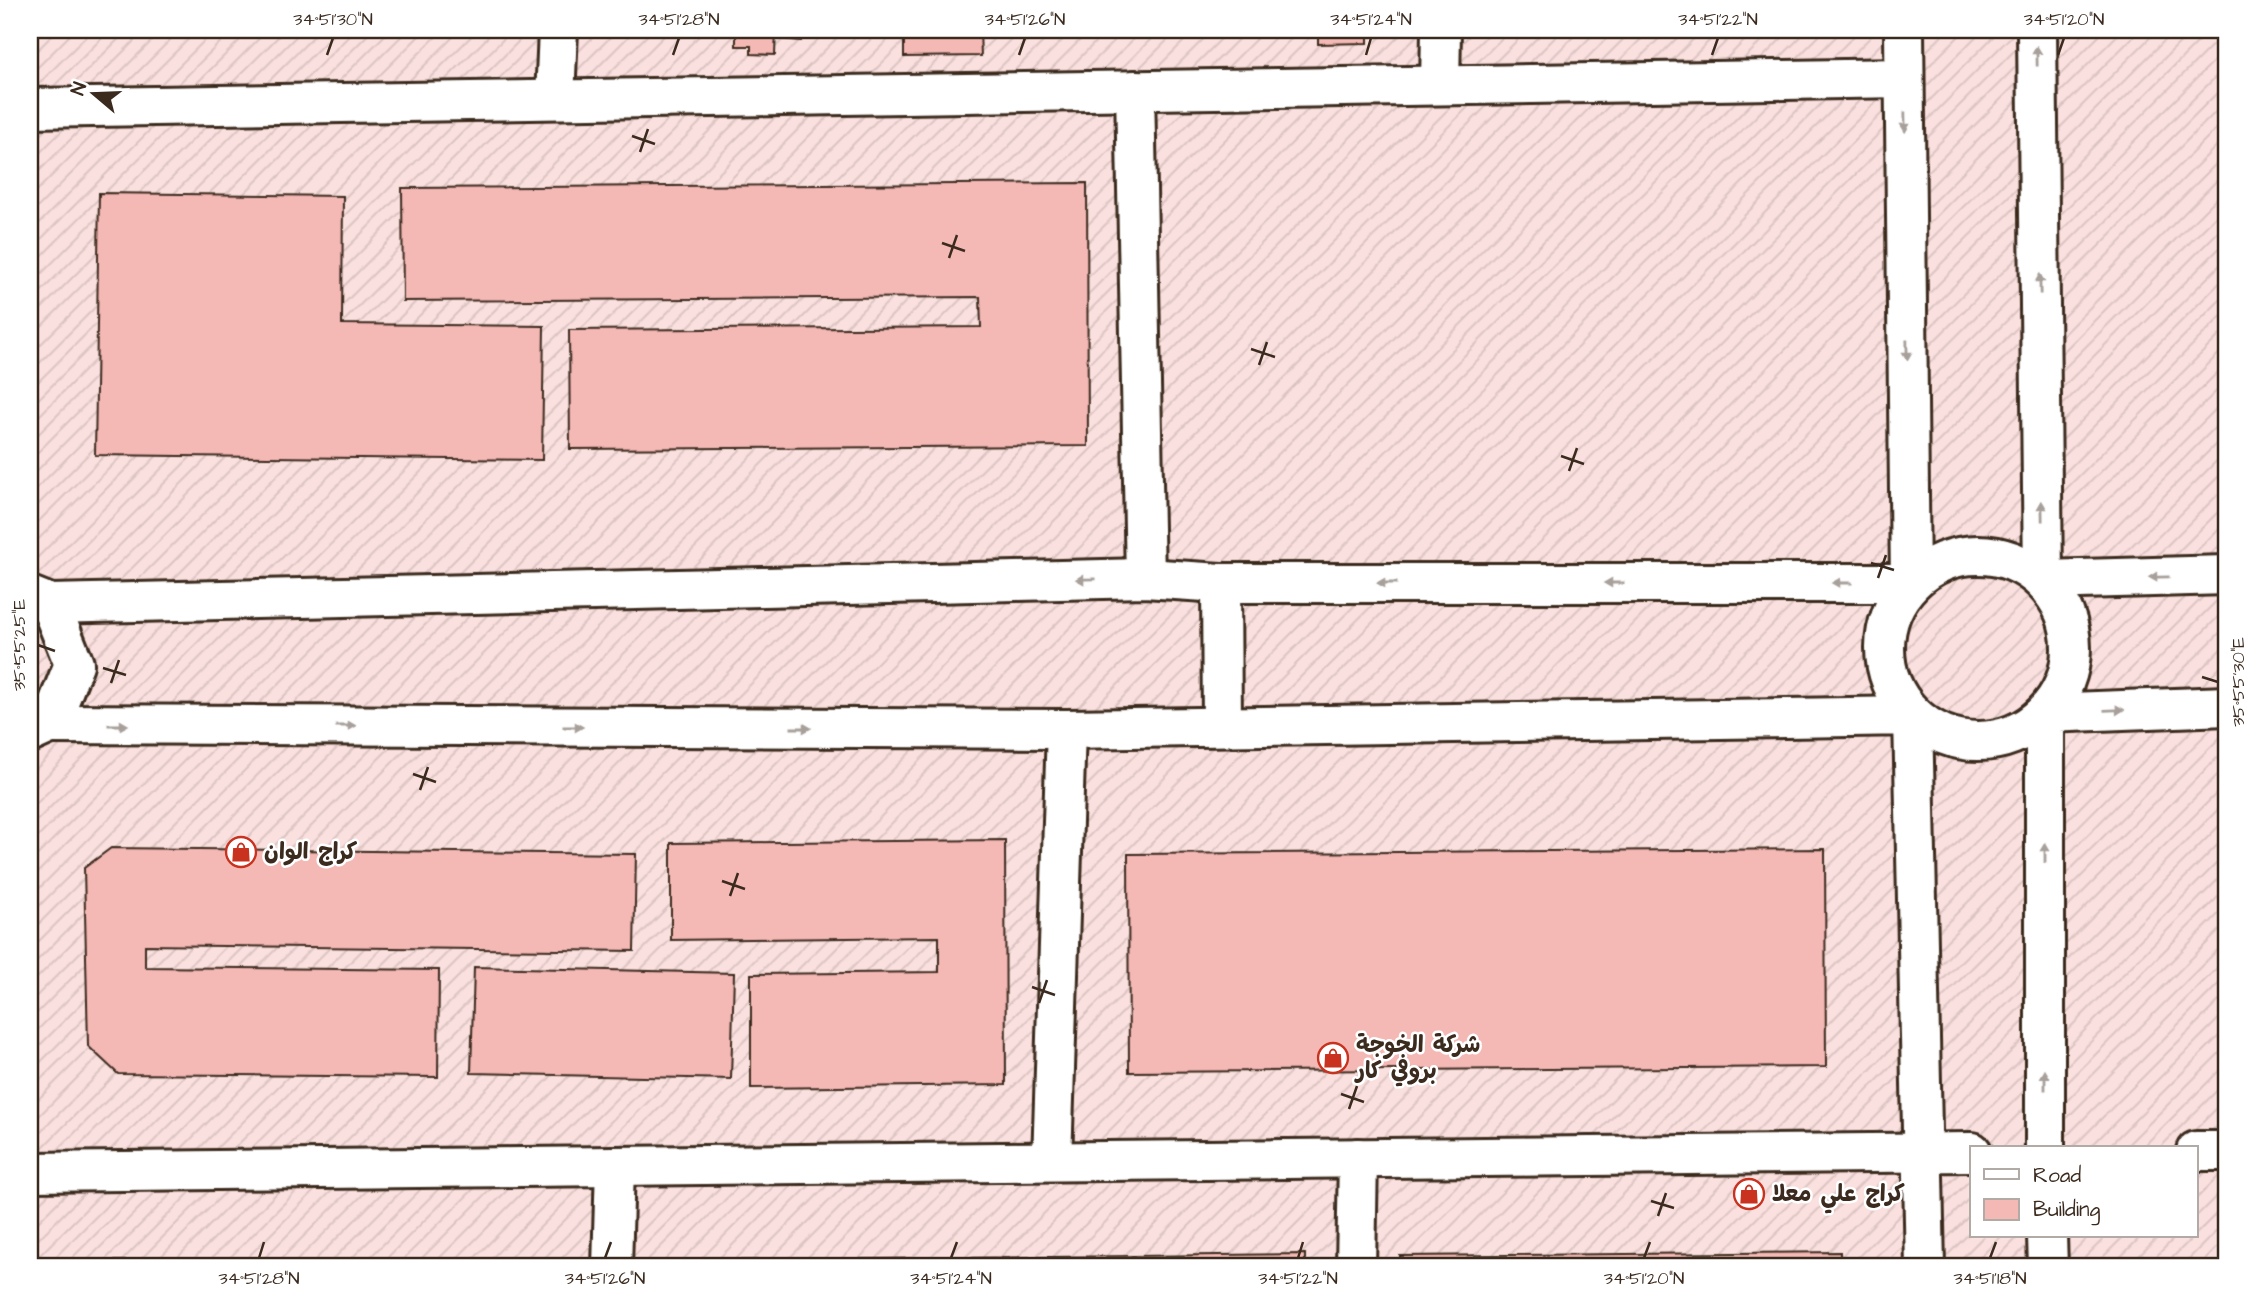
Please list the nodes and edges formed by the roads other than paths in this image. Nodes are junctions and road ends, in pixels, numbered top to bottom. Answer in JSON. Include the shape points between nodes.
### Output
{"nodes":[{"id":1,"x":558,"y":30,"type":"edge"},
{"id":2,"x":1441,"y":30,"type":"edge"},
{"id":3,"x":1904,"y":30,"type":"edge"},
{"id":4,"x":2037,"y":30,"type":"edge"},
{"id":5,"x":1904,"y":78,"type":"junction"},
{"id":6,"x":1440,"y":85,"type":"junction"},
{"id":7,"x":1135,"y":90,"type":"junction"},
{"id":8,"x":555,"y":99,"type":"junction"},
{"id":9,"x":30,"y":108,"type":"edge"},
{"id":10,"x":2227,"y":575,"type":"edge"},
{"id":11,"x":1145,"y":578,"type":"junction"},
{"id":12,"x":2043,"y":580,"type":"junction"},
{"id":13,"x":1221,"y":583,"type":"junction"},
{"id":14,"x":1910,"y":583,"type":"junction"},
{"id":15,"x":40,"y":600,"type":"edge"},
{"id":16,"x":2227,"y":706,"type":"edge"},
{"id":17,"x":2045,"y":713,"type":"junction"},
{"id":18,"x":1913,"y":716,"type":"junction"},
{"id":19,"x":1222,"y":726,"type":"junction"},
{"id":20,"x":40,"y":729,"type":"edge"},
{"id":21,"x":1066,"y":729,"type":"junction"},
{"id":22,"x":2045,"y":1146,"type":"edge"},
{"id":23,"x":2227,"y":1150,"type":"edge"},
{"id":24,"x":2198,"y":1151,"type":"edge"},
{"id":25,"x":1922,"y":1152,"type":"junction"},
{"id":26,"x":1970,"y":1152,"type":"edge"},
{"id":27,"x":1358,"y":1158,"type":"junction"},
{"id":28,"x":1052,"y":1161,"type":"junction"},
{"id":29,"x":615,"y":1166,"type":"junction"},
{"id":30,"x":30,"y":1172,"type":"edge"},
{"id":31,"x":2047,"y":1238,"type":"edge"},
{"id":32,"x":612,"y":1267,"type":"edge"},
{"id":33,"x":1356,"y":1267,"type":"edge"},
{"id":34,"x":1925,"y":1267,"type":"edge"},
{"id":35,"x":2048,"y":1267,"type":"edge"}],
"edges":[{"from":1,"to":8,"type":"street"},
{"from":2,"to":6,"type":"street"},
{"from":3,"to":5,"type":"street"},
{"from":12,"to":4,"type":"street","one_way":true},
{"from":5,"to":6,"type":"street"},
{"from":5,"to":14,"type":"street","one_way":true},
{"from":6,"to":7,"type":"street"},
{"from":7,"to":8,"type":"street"},
{"from":7,"to":11,"type":"street"},
{"from":8,"to":9,"type":"street"},
{"from":10,"to":12,"type":"street","one_way":true},
{"from":11,"to":13,"type":"street"},
{"from":11,"to":15,"type":"street","one_way":true},
{"from":12,"to":14,"type":"street","via":[[2018,563],[1990,554],[1961,555],[1933,565]]},
{"from":12,"to":17,"type":"street","via":[[2060,603],[2070,631],[2070,660],[2062,688]]},
{"from":14,"to":13,"type":"street","one_way":true},
{"from":13,"to":19,"type":"street"},
{"from":14,"to":18,"type":"street","via":[[1894,607],[1885,635],[1885,665],[1895,692]]},
{"from":15,"to":20,"type":"street","via":[[74,664]]},
{"from":17,"to":16,"type":"street","one_way":true},
{"from":17,"to":18,"type":"street","via":[[2022,730],[1975,741],[1937,732]]},
{"from":22,"to":17,"type":"street","one_way":true},
{"from":18,"to":19,"type":"street"},
{"from":18,"to":25,"type":"street"},
{"from":19,"to":21,"type":"street"},
{"from":20,"to":21,"type":"street","one_way":true},
{"from":21,"to":28,"type":"street"},
{"from":23,"to":24,"type":"street"},
{"from":25,"to":26,"type":"street"},
{"from":25,"to":27,"type":"street"},
{"from":25,"to":34,"type":"street"},
{"from":27,"to":28,"type":"street"},
{"from":27,"to":33,"type":"street"},
{"from":28,"to":29,"type":"street"},
{"from":29,"to":30,"type":"street"},
{"from":29,"to":32,"type":"street"},
{"from":31,"to":35,"type":"street"}]}
